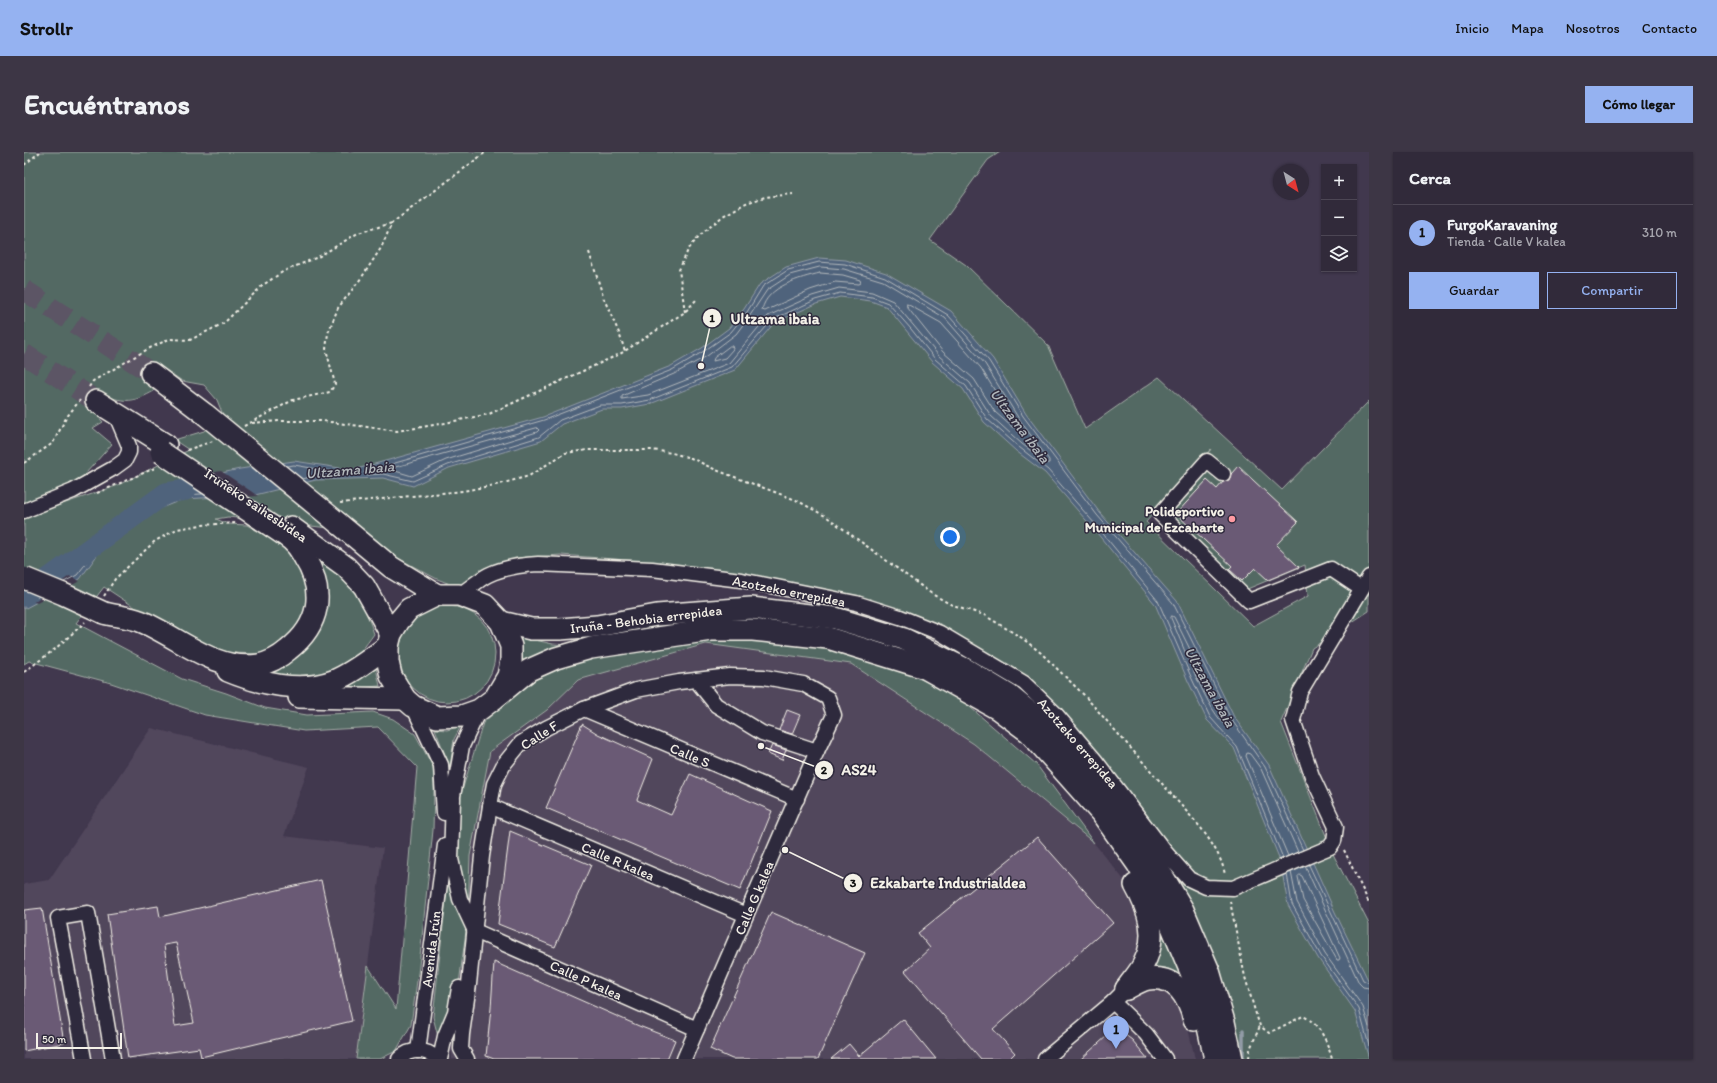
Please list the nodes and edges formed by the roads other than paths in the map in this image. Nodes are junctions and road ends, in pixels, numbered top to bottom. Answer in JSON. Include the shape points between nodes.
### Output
{"nodes":[{"id":1,"x":151,"y":373,"type":"tunnel mouth"},
{"id":2,"x":88,"y":396,"type":"tunnel mouth"},
{"id":3,"x":114,"y":413,"type":"junction"},
{"id":4,"x":1223,"y":474,"type":"dead end"},
{"id":5,"x":24,"y":511,"type":"edge"},
{"id":6,"x":289,"y":532,"type":"junction"},
{"id":7,"x":499,"y":570,"type":"junction"},
{"id":8,"x":1369,"y":577,"type":"edge"},
{"id":9,"x":24,"y":578,"type":"edge"},
{"id":10,"x":1361,"y":589,"type":"junction"},
{"id":11,"x":437,"y":595,"type":"junction"},
{"id":12,"x":459,"y":595,"type":"junction"},
{"id":13,"x":485,"y":605,"type":"junction"},
{"id":14,"x":104,"y":614,"type":"junction"},
{"id":15,"x":501,"y":622,"type":"junction"},
{"id":16,"x":390,"y":640,"type":"junction"},
{"id":17,"x":177,"y":651,"type":"junction"},
{"id":18,"x":696,"y":680,"type":"junction"},
{"id":19,"x":409,"y":702,"type":"junction"},
{"id":20,"x":487,"y":704,"type":"junction"},
{"id":21,"x":584,"y":709,"type":"junction"},
{"id":22,"x":834,"y":715,"type":"joint"},
{"id":23,"x":1041,"y":745,"type":"junction"},
{"id":24,"x":817,"y":751,"type":"junction"},
{"id":25,"x":453,"y":799,"type":"junction"},
{"id":26,"x":797,"y":799,"type":"junction"},
{"id":27,"x":490,"y":806,"type":"junction"},
{"id":28,"x":444,"y":847,"type":"junction"},
{"id":29,"x":746,"y":915,"type":"junction"},
{"id":30,"x":475,"y":931,"type":"junction"},
{"id":31,"x":471,"y":963,"type":"junction"},
{"id":32,"x":1119,"y":995,"type":"junction"},
{"id":33,"x":697,"y":1029,"type":"junction"},
{"id":34,"x":418,"y":1050,"type":"junction"},
{"id":35,"x":84,"y":1059,"type":"edge"},
{"id":36,"x":113,"y":1059,"type":"edge"},
{"id":37,"x":399,"y":1059,"type":"edge"},
{"id":38,"x":437,"y":1059,"type":"edge"},
{"id":39,"x":440,"y":1059,"type":"edge"},
{"id":40,"x":467,"y":1059,"type":"edge"},
{"id":41,"x":684,"y":1059,"type":"edge"},
{"id":42,"x":1045,"y":1059,"type":"edge"},
{"id":43,"x":1165,"y":1059,"type":"edge"},
{"id":44,"x":1202,"y":1059,"type":"edge"},
{"id":45,"x":1215,"y":1059,"type":"edge"},
{"id":46,"x":1232,"y":1059,"type":"edge"}],
"edges":[{"from":1,"to":11,"type":"highway","bridge":true,"via":[[391,567]]},
{"from":2,"to":3,"type":"highway","name":"Iruñeko saihesbidea"},
{"from":3,"to":5,"type":"street","via":[[129,446],[125,460],[74,491]]},
{"from":3,"to":6,"type":"highway","name":"Iruñeko saihesbidea","via":[[141,430],[167,454]]},
{"from":4,"to":10,"type":"street","via":[[1207,461],[1160,514],[1249,600],[1331,569]]},
{"from":6,"to":14,"type":"highway","via":[[312,568],[317,585],[317,605],[312,624],[299,642],[280,657],[259,665],[237,666],[212,658],[140,621]]},
{"from":6,"to":16,"type":"highway","name":"Iruñeko saihesbidea","via":[[346,567],[364,586]]},
{"from":7,"to":10,"type":"street","name":"Azotzeko errepidea","via":[[538,564],[667,571],[741,580],[856,604],[920,625],[1024,683],[1095,760],[1189,879],[1206,887],[1228,888],[1253,881],[1330,847],[1334,841],[1336,828],[1312,776],[1293,720],[1300,692]]},
{"from":7,"to":12,"type":"street","name":"Azotzeko errepidea"},
{"from":7,"to":13,"type":"street","via":[[485,586]]},
{"from":8,"to":10,"type":"street"},
{"from":9,"to":14,"type":"highway","bridge":true},
{"from":11,"to":12,"type":"highway"},
{"from":11,"to":16,"type":"highway","via":[[409,609],[399,621]]},
{"from":12,"to":13,"type":"highway"},
{"from":13,"to":15,"type":"highway"},
{"from":14,"to":17,"type":"highway"},
{"from":15,"to":20,"type":"highway","via":[[510,646],[511,661],[508,676]]},
{"from":15,"to":46,"type":"highway","name":"Iruña - Behobia errepidea","via":[[531,629],[560,629],[597,626],[657,615],[751,608],[835,618],[904,639],[968,670],[1010,696],[1055,733],[1112,802],[1150,855],[1183,910],[1209,971]]},
{"from":16,"to":17,"type":"highway","via":[[355,669],[333,681],[312,685],[270,684],[247,678]]},
{"from":16,"to":19,"type":"highway","via":[[388,662],[391,676]]},
{"from":17,"to":19,"type":"highway","via":[[201,668],[223,679],[272,694]]},
{"from":18,"to":21,"type":"street","name":"Calle F","via":[[636,690]]},
{"from":18,"to":22,"type":"street","name":"Calle F","via":[[730,676],[764,677],[803,684],[828,698]]},
{"from":18,"to":24,"type":"street","via":[[716,705],[762,733]]},
{"from":19,"to":20,"type":"highway","via":[[437,716],[462,716]]},
{"from":19,"to":28,"type":"street","name":"Avenida Irún","via":[[441,765],[444,791]]},
{"from":20,"to":23,"type":"highway","name":"Iruña - Behobia errepidea","via":[[529,670],[556,658],[591,648],[711,630],[753,630],[828,638],[925,668],[998,709],[1029,732]]},
{"from":20,"to":25,"type":"street","name":"Avenida Irún","via":[[462,746]]},
{"from":21,"to":26,"type":"street","name":"Calle S"},
{"from":21,"to":27,"type":"street","name":"Calle F","via":[[521,743],[504,764],[494,784]]},
{"from":22,"to":24,"type":"street","name":"Calle G kalea"},
{"from":23,"to":32,"type":"highway","via":[[1123,863],[1151,920],[1151,942],[1144,963]]},
{"from":23,"to":45,"type":"highway","name":"Iruña - Behobia errepidea","via":[[1102,814],[1138,865],[1169,920],[1193,977]]},
{"from":24,"to":26,"type":"street","name":"Calle G kalea"},
{"from":25,"to":28,"type":"street","name":"Avenida Irún"},
{"from":25,"to":30,"type":"street","name":"Avenida Irún","via":[[451,858],[460,899]]},
{"from":26,"to":29,"type":"street","name":"Calle G kalea"},
{"from":27,"to":29,"type":"street","name":"Calle R kalea"},
{"from":27,"to":30,"type":"street","name":"Calle F"},
{"from":28,"to":34,"type":"street","name":"Avenida Irún"},
{"from":29,"to":33,"type":"street","name":"Calle G kalea"},
{"from":30,"to":31,"type":"street","name":"Calle F"},
{"from":30,"to":33,"type":"street","name":"Calle P kalea"},
{"from":31,"to":39,"type":"street","via":[[466,967],[460,981],[455,1012],[445,1036]]},
{"from":31,"to":40,"type":"street","name":"Calle F","via":[[461,1049]]},
{"from":32,"to":42,"type":"street"},
{"from":32,"to":43,"type":"street"},
{"from":32,"to":44,"type":"highway","via":[[1147,979],[1162,979],[1176,986],[1186,997],[1192,1012]]},
{"from":33,"to":41,"type":"street","name":"Calle G kalea"},
{"from":34,"to":37,"type":"street"},
{"from":34,"to":38,"type":"street"},
{"from":35,"to":36,"type":"street","via":[[58,918],[88,913]]}]}
